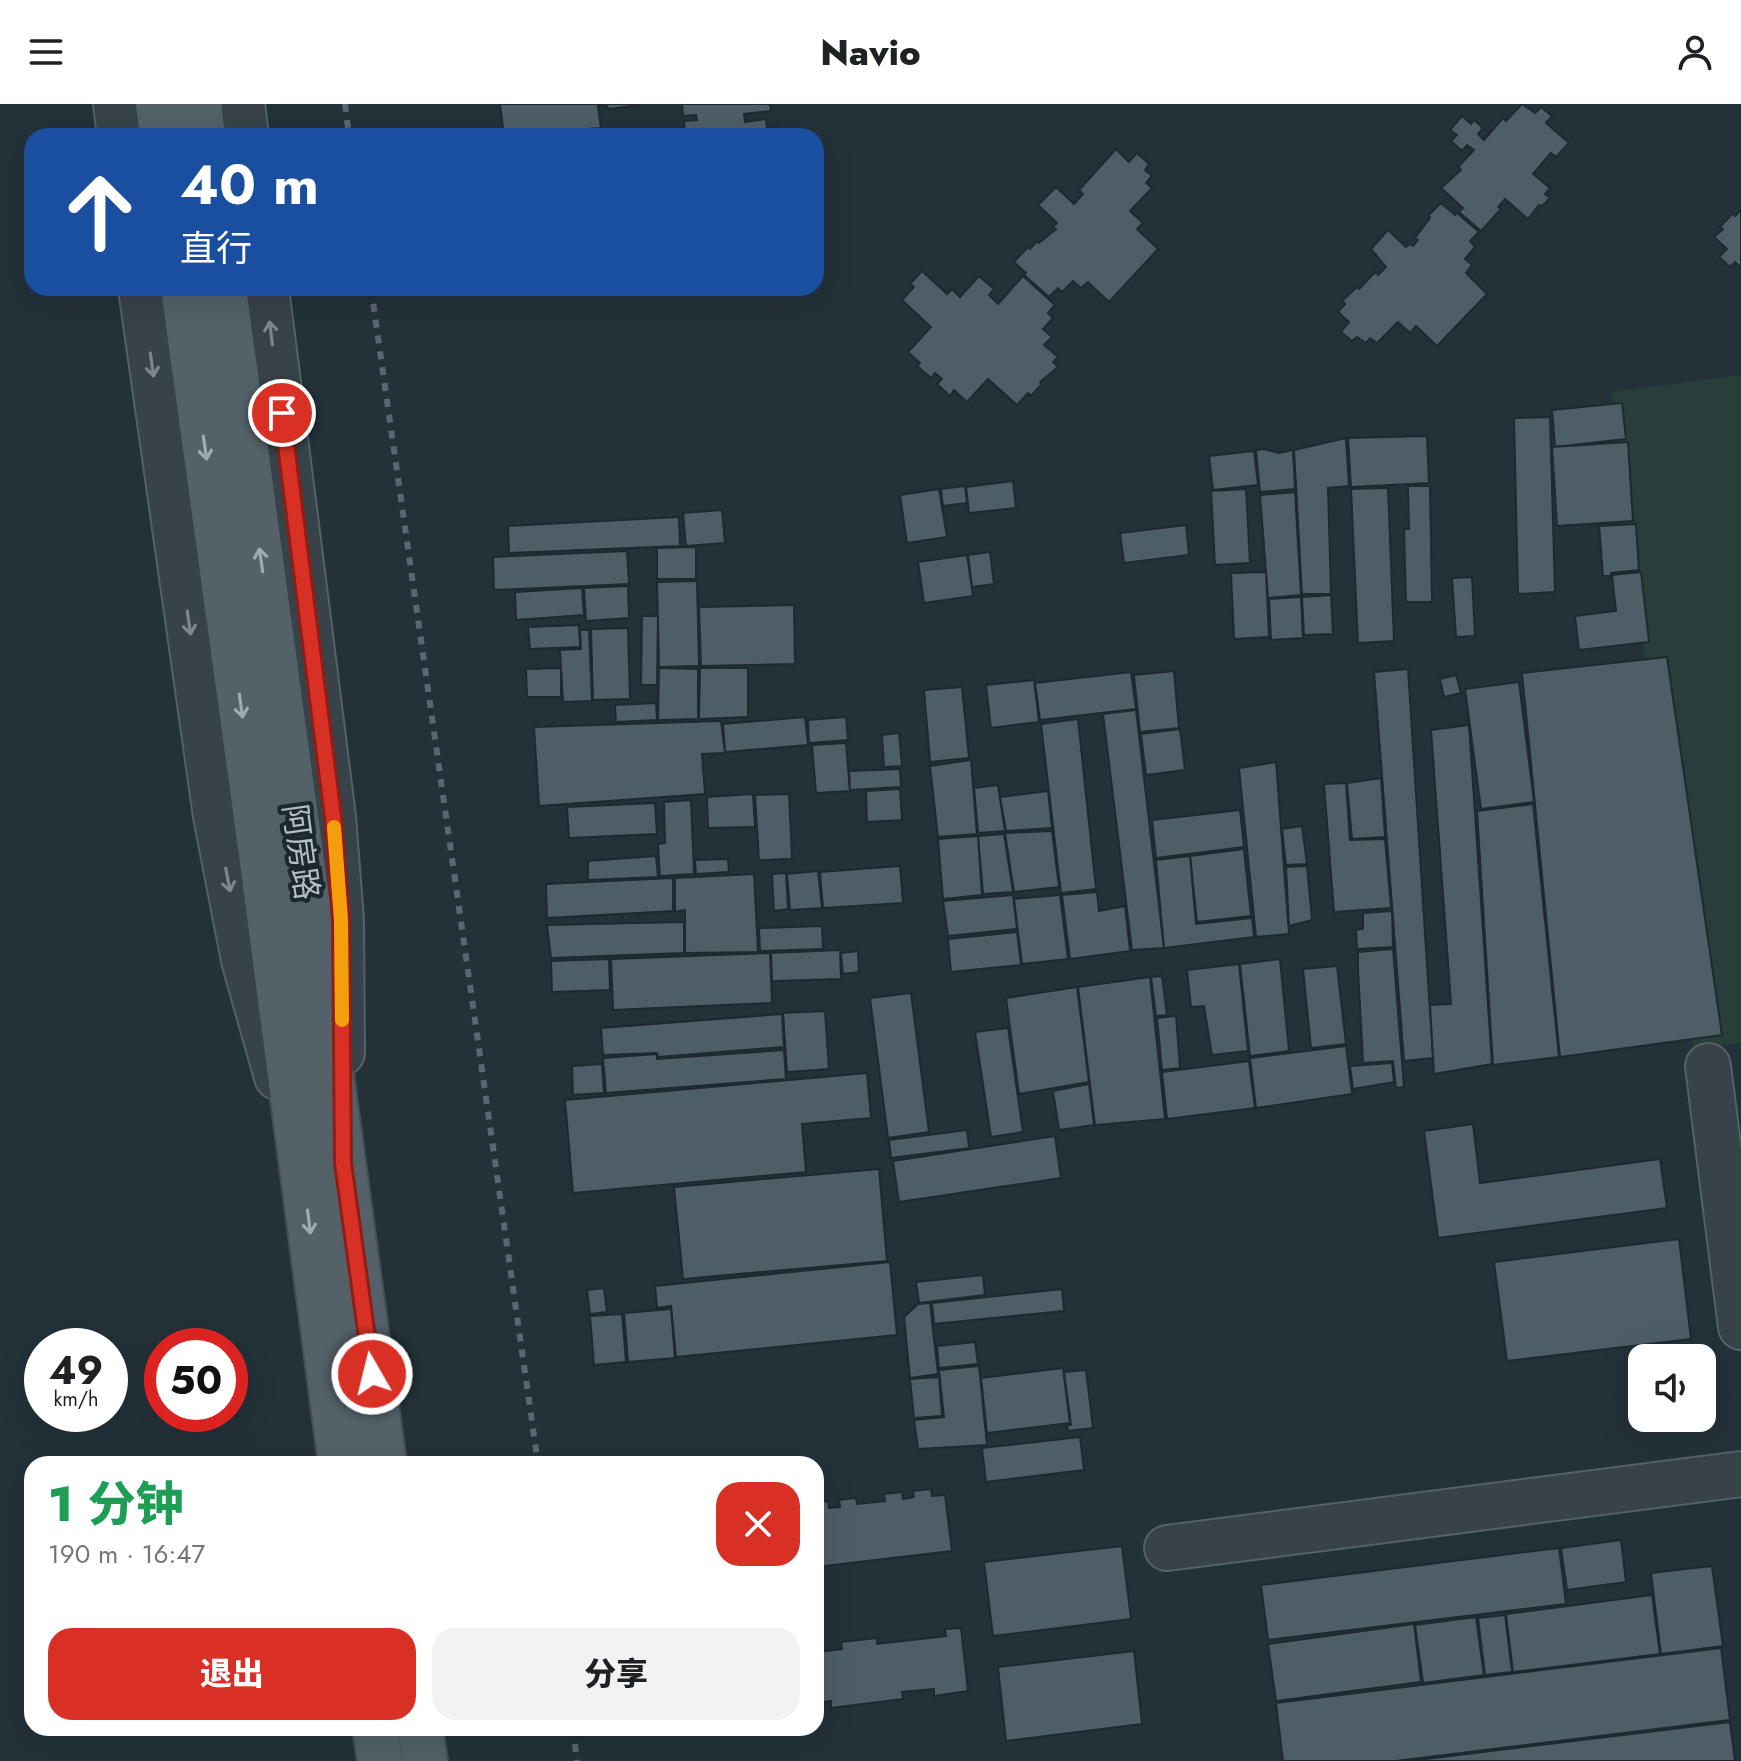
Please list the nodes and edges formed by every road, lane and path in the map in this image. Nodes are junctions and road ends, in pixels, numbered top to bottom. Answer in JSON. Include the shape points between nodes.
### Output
{"nodes":[{"id":1,"x":116,"y":104,"type":"edge"},
{"id":2,"x":158,"y":104,"type":"edge"},
{"id":3,"x":199,"y":104,"type":"edge"},
{"id":4,"x":242,"y":104,"type":"edge"},
{"id":5,"x":119,"y":128,"type":"edge"},
{"id":6,"x":161,"y":128,"type":"edge"},
{"id":7,"x":202,"y":128,"type":"edge"},
{"id":8,"x":245,"y":128,"type":"edge"},
{"id":9,"x":142,"y":296,"type":"edge"},
{"id":10,"x":184,"y":296,"type":"edge"},
{"id":11,"x":225,"y":296,"type":"edge"},
{"id":12,"x":267,"y":296,"type":"edge"},
{"id":13,"x":279,"y":835,"type":"junction"},
{"id":14,"x":1708,"y":1066,"type":"dead end"},
{"id":15,"x":323,"y":1167,"type":"junction"},
{"id":16,"x":1741,"y":1327,"type":"edge"},
{"id":17,"x":341,"y":1456,"type":"edge"},
{"id":18,"x":382,"y":1456,"type":"edge"},
{"id":19,"x":1741,"y":1474,"type":"edge"},
{"id":20,"x":1167,"y":1548,"type":"dead end"},
{"id":21,"x":376,"y":1736,"type":"edge"},
{"id":22,"x":421,"y":1736,"type":"edge"},
{"id":23,"x":380,"y":1761,"type":"edge"},
{"id":24,"x":425,"y":1761,"type":"edge"}],
"edges":[{"from":1,"to":5,"type":"street"},
{"from":2,"to":6,"type":"main road"},
{"from":3,"to":7,"type":"main road"},
{"from":4,"to":8,"type":"street"},
{"from":9,"to":15,"type":"street","one_way":true,"via":[[216,816],[244,960]]},
{"from":10,"to":13,"type":"main road","name":"阿房路","one_way":true},
{"from":13,"to":11,"type":"main road","name":"阿房路","one_way":true},
{"from":15,"to":12,"type":"street","one_way":true,"via":[[341,920],[333,817]]},
{"from":13,"to":15,"type":"main road","name":"阿房路"},
{"from":14,"to":16,"type":"street"},
{"from":15,"to":17,"type":"main road","name":"阿房路","one_way":true},
{"from":15,"to":18,"type":"main road","name":"阿房路"},
{"from":19,"to":20,"type":"street"},
{"from":21,"to":23,"type":"main road"},
{"from":22,"to":24,"type":"main road"}]}
